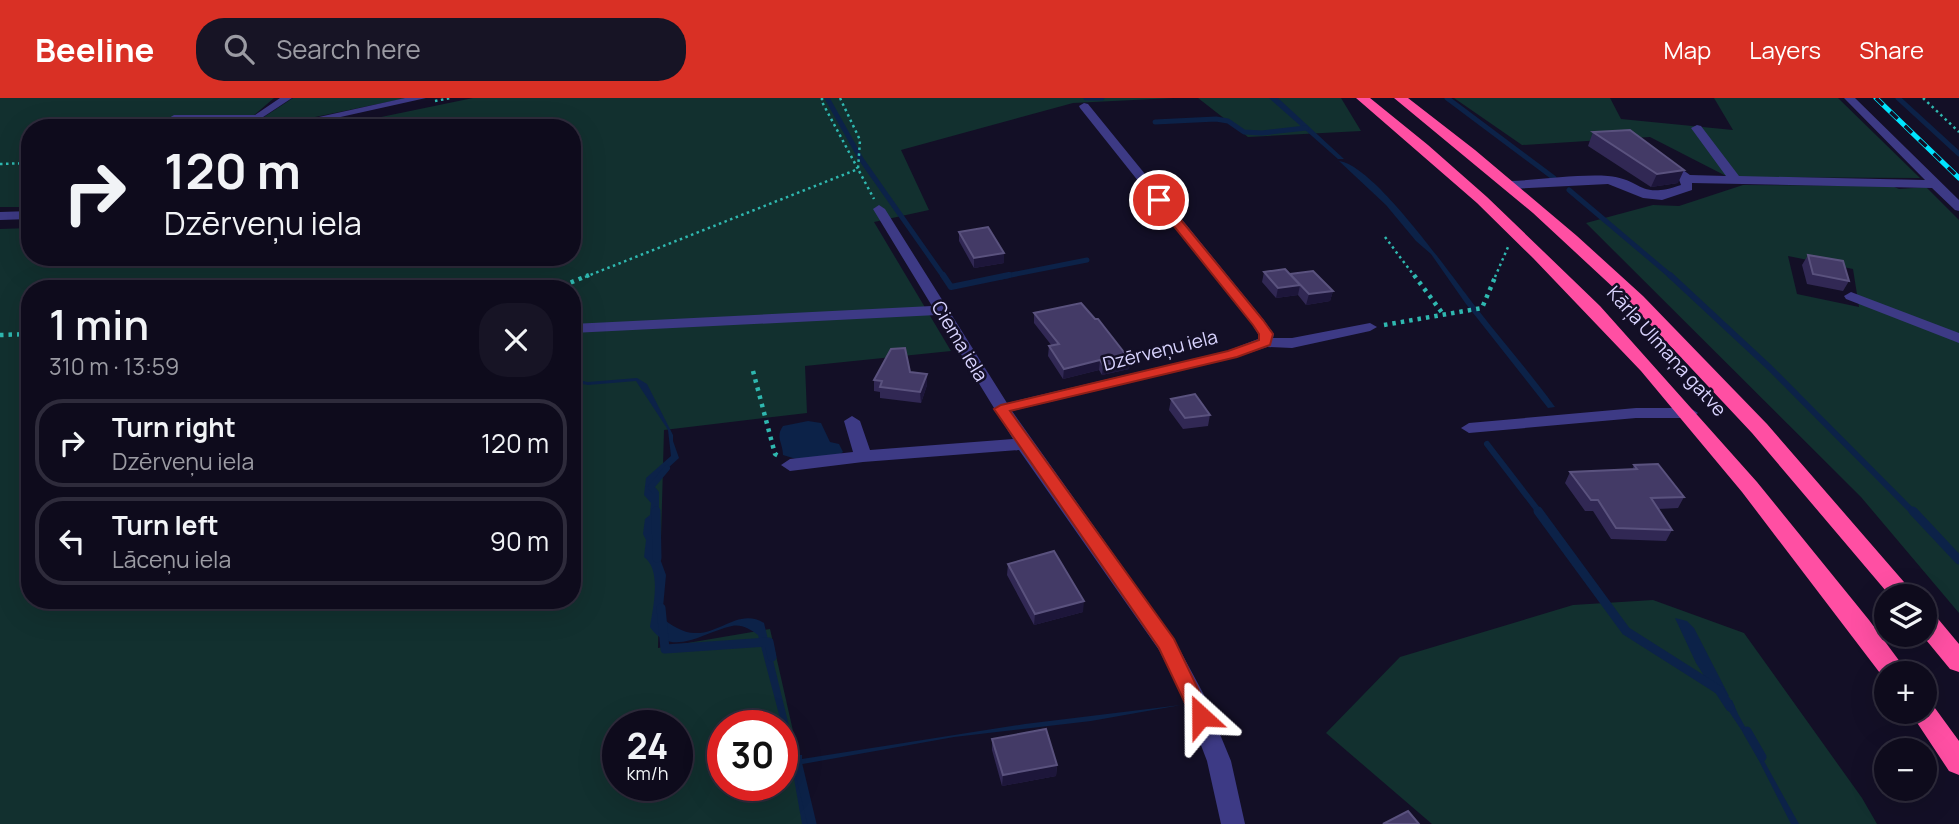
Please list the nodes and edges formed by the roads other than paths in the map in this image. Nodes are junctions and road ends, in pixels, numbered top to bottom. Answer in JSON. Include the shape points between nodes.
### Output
{"nodes":[{"id":1,"x":287,"y":98,"type":"edge"},
{"id":2,"x":421,"y":98,"type":"edge"},
{"id":3,"x":1362,"y":98,"type":"edge"},
{"id":4,"x":1400,"y":98,"type":"edge"},
{"id":5,"x":1849,"y":98,"type":"edge"},
{"id":6,"x":1084,"y":106,"type":"dead end"},
{"id":7,"x":174,"y":118,"type":"dead end"},
{"id":8,"x":257,"y":118,"type":"joint"},
{"id":9,"x":318,"y":119,"type":"edge"},
{"id":10,"x":1697,"y":128,"type":"dead end"},
{"id":11,"x":1674,"y":167,"type":"edge"},
{"id":12,"x":1685,"y":179,"type":"junction"},
{"id":13,"x":1735,"y":181,"type":"junction"},
{"id":14,"x":1936,"y":184,"type":"junction"},
{"id":15,"x":1510,"y":185,"type":"junction"},
{"id":16,"x":1672,"y":203,"type":"dead end"},
{"id":17,"x":1959,"y":207,"type":"edge"},
{"id":18,"x":879,"y":209,"type":"road end"},
{"id":19,"x":21,"y":215,"type":"edge"},
{"id":20,"x":0,"y":216,"type":"edge"},
{"id":21,"x":1851,"y":296,"type":"dead end"},
{"id":22,"x":941,"y":310,"type":"junction"},
{"id":23,"x":1370,"y":327,"type":"road end"},
{"id":24,"x":581,"y":329,"type":"edge"},
{"id":25,"x":1959,"y":338,"type":"edge"},
{"id":26,"x":1265,"y":342,"type":"junction"},
{"id":27,"x":1001,"y":409,"type":"junction"},
{"id":28,"x":1690,"y":413,"type":"junction"},
{"id":29,"x":852,"y":421,"type":"dead end"},
{"id":30,"x":1469,"y":428,"type":"dead end"},
{"id":31,"x":1024,"y":444,"type":"junction"},
{"id":32,"x":863,"y":456,"type":"junction"},
{"id":33,"x":790,"y":465,"type":"road end"},
{"id":34,"x":1894,"y":584,"type":"edge"},
{"id":35,"x":1937,"y":635,"type":"edge"},
{"id":36,"x":1886,"y":661,"type":"edge"},
{"id":37,"x":1959,"y":662,"type":"edge"},
{"id":38,"x":1931,"y":724,"type":"edge"},
{"id":39,"x":1959,"y":763,"type":"edge"},
{"id":40,"x":1233,"y":824,"type":"edge"}],
"edges":[{"from":1,"to":8,"type":"street"},
{"from":2,"to":9,"type":"street"},
{"from":3,"to":28,"type":"highway","name":"Kārļa Ulmaņa gatve","via":[[1527,240]]},
{"from":4,"to":15,"type":"highway","name":"Kārļa Ulmaņa gatve"},
{"from":5,"to":14,"type":"street"},
{"from":6,"to":26,"type":"street","via":[[1258,323],[1266,334]]},
{"from":7,"to":8,"type":"street"},
{"from":10,"to":13,"type":"street"},
{"from":11,"to":12,"type":"street"},
{"from":12,"to":13,"type":"street"},
{"from":12,"to":15,"type":"street","via":[[1688,187],[1662,196],[1609,180]]},
{"from":13,"to":14,"type":"street"},
{"from":13,"to":16,"type":"street"},
{"from":14,"to":17,"type":"street"},
{"from":15,"to":34,"type":"highway","name":"Kārļa Ulmaņa gatve","via":[[1676,339],[1747,413]]},
{"from":18,"to":22,"type":"street","name":"Ciema iela"},
{"from":19,"to":20,"type":"street"},
{"from":21,"to":25,"type":"street"},
{"from":22,"to":24,"type":"street"},
{"from":22,"to":27,"type":"street","name":"Ciema iela"},
{"from":23,"to":26,"type":"street","name":"Dzērveņu iela","via":[[1292,343]]},
{"from":26,"to":27,"type":"street","name":"Dzērveņu iela","via":[[1232,354]]},
{"from":27,"to":31,"type":"street","name":"Ciema iela"},
{"from":28,"to":30,"type":"street","via":[[1636,413]]},
{"from":28,"to":36,"type":"highway","name":"Kārļa Ulmaņa gatve"},
{"from":29,"to":32,"type":"street"},
{"from":31,"to":32,"type":"street"},
{"from":31,"to":40,"type":"street","name":"Ciema iela","via":[[1167,645],[1219,761]]},
{"from":32,"to":33,"type":"street"},
{"from":35,"to":37,"type":"highway"},
{"from":38,"to":39,"type":"highway"}]}
